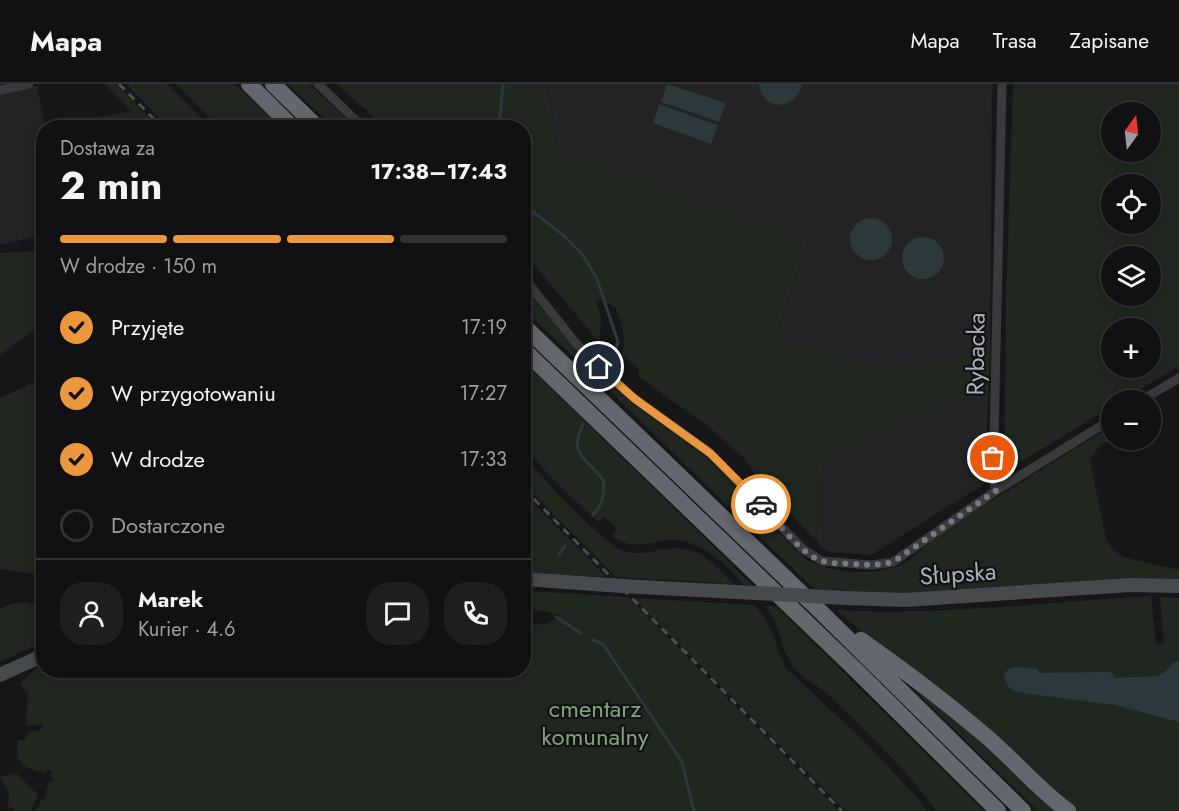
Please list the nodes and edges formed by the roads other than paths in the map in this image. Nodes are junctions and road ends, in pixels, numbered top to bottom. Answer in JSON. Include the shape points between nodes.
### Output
{"nodes":[{"id":1,"x":29,"y":84,"type":"edge"},
{"id":2,"x":249,"y":84,"type":"edge"},
{"id":3,"x":273,"y":84,"type":"edge"},
{"id":4,"x":318,"y":84,"type":"edge"},
{"id":5,"x":1002,"y":84,"type":"edge"},
{"id":6,"x":0,"y":90,"type":"edge"},
{"id":7,"x":285,"y":120,"type":"edge"},
{"id":8,"x":310,"y":120,"type":"edge"},
{"id":9,"x":356,"y":120,"type":"edge"},
{"id":10,"x":531,"y":287,"type":"edge"},
{"id":11,"x":531,"y":333,"type":"edge"},
{"id":12,"x":531,"y":357,"type":"edge"},
{"id":13,"x":1179,"y":378,"type":"edge"},
{"id":14,"x":1159,"y":390,"type":"edge"},
{"id":15,"x":1101,"y":426,"type":"edge"},
{"id":16,"x":997,"y":490,"type":"junction"},
{"id":17,"x":531,"y":580,"type":"edge"},
{"id":18,"x":1179,"y":586,"type":"edge"},
{"id":19,"x":820,"y":612,"type":"junction"},
{"id":20,"x":36,"y":659,"type":"edge"},
{"id":21,"x":0,"y":675,"type":"edge"},
{"id":22,"x":998,"y":811,"type":"edge"},
{"id":23,"x":1023,"y":811,"type":"edge"},
{"id":24,"x":1068,"y":811,"type":"edge"}],
"edges":[{"from":1,"to":6,"type":"street"},
{"from":2,"to":7,"type":"highway"},
{"from":3,"to":8,"type":"highway"},
{"from":4,"to":9,"type":"street"},
{"from":5,"to":16,"type":"street","name":"Rybacka","via":[[993,481]]},
{"from":10,"to":16,"type":"street","via":[[599,367],[635,399],[710,453],[815,558],[860,565],[893,562]]},
{"from":11,"to":19,"type":"highway"},
{"from":12,"to":22,"type":"highway"},
{"from":13,"to":14,"type":"street"},
{"from":15,"to":16,"type":"street"},
{"from":17,"to":18,"type":"main road","name":"Słupska","bridge":true,"via":[[905,600],[1130,585]]},
{"from":19,"to":23,"type":"highway"},
{"from":19,"to":24,"type":"highway","via":[[970,723]]},
{"from":20,"to":21,"type":"main road"}]}
